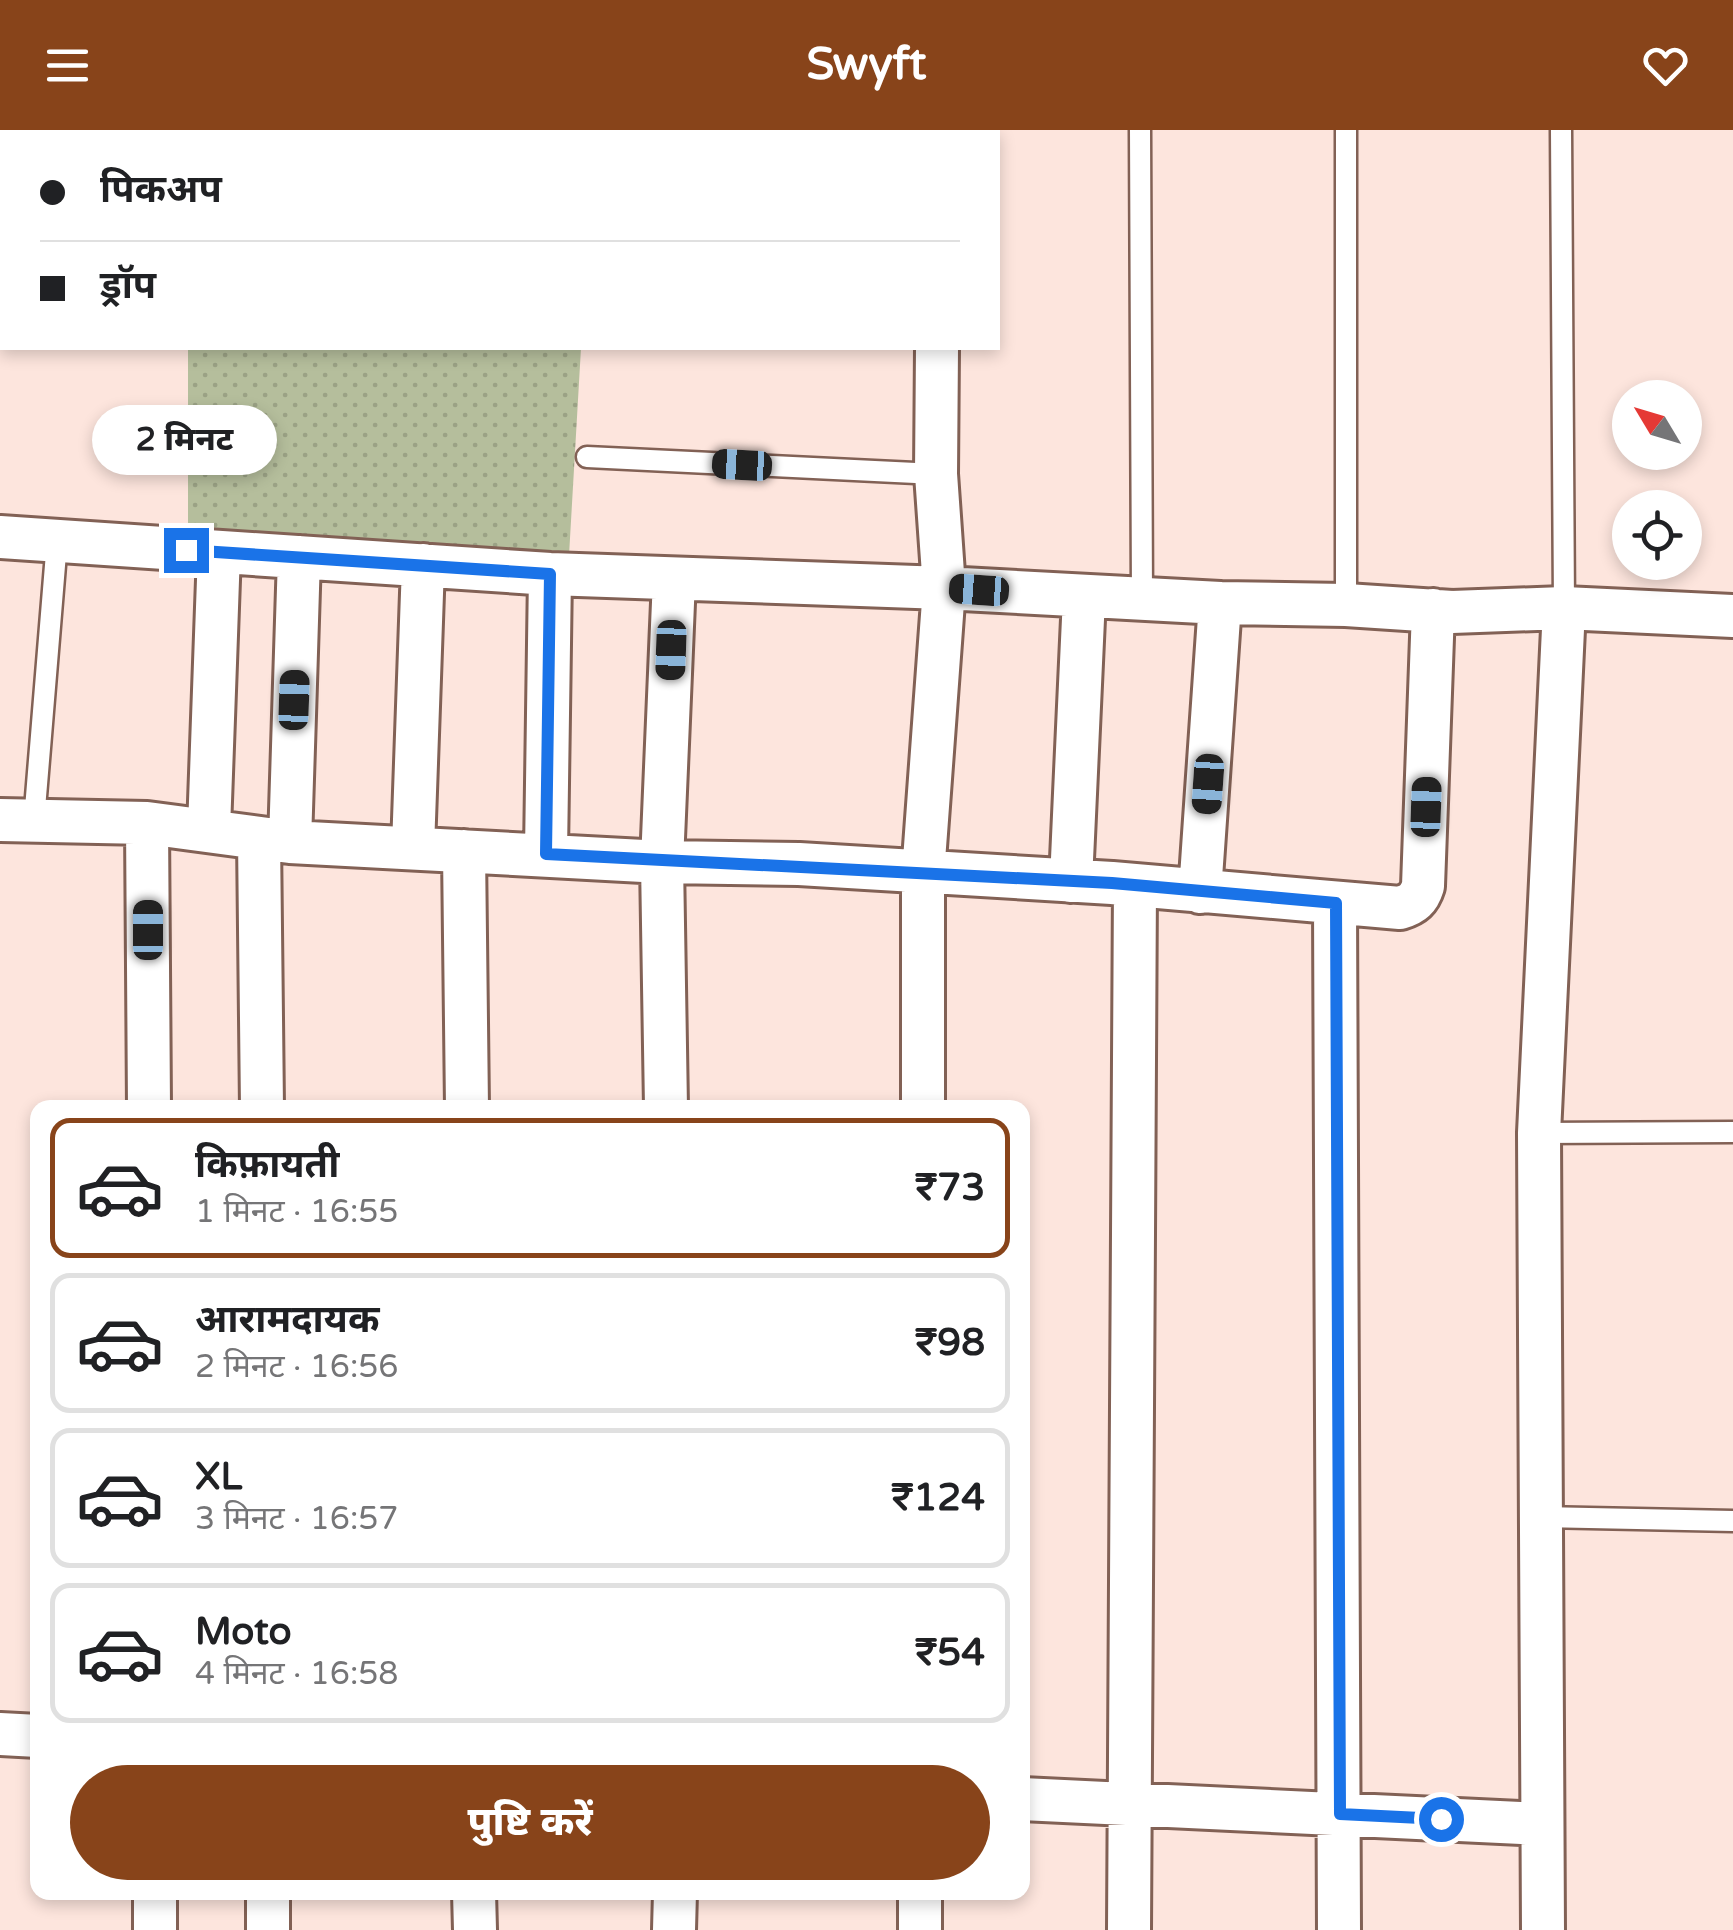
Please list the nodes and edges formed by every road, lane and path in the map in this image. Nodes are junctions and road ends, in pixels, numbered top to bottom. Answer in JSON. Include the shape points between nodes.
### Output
{"nodes":[{"id":1,"x":1140,"y":130,"type":"edge"},
{"id":2,"x":1346,"y":130,"type":"edge"},
{"id":3,"x":1561,"y":130,"type":"edge"},
{"id":4,"x":937,"y":350,"type":"edge"},
{"id":5,"x":587,"y":457,"type":"dead end"},
{"id":6,"x":936,"y":474,"type":"junction"},
{"id":7,"x":0,"y":537,"type":"edge"},
{"id":8,"x":57,"y":541,"type":"junction"},
{"id":9,"x":219,"y":552,"type":"junction"},
{"id":10,"x":298,"y":557,"type":"junction"},
{"id":11,"x":423,"y":565,"type":"junction"},
{"id":12,"x":550,"y":574,"type":"junction"},
{"id":13,"x":674,"y":579,"type":"junction"},
{"id":14,"x":944,"y":588,"type":"junction"},
{"id":15,"x":1084,"y":597,"type":"junction"},
{"id":16,"x":1142,"y":598,"type":"junction"},
{"id":17,"x":1220,"y":604,"type":"junction"},
{"id":18,"x":1346,"y":605,"type":"junction"},
{"id":19,"x":1564,"y":608,"type":"junction"},
{"id":20,"x":1433,"y":610,"type":"junction"},
{"id":21,"x":1733,"y":616,"type":"edge"},
{"id":22,"x":17,"y":820,"type":"edge"},
{"id":23,"x":146,"y":823,"type":"junction"},
{"id":24,"x":209,"y":829,"type":"junction"},
{"id":25,"x":275,"y":840,"type":"junction"},
{"id":26,"x":413,"y":848,"type":"junction"},
{"id":27,"x":464,"y":851,"type":"junction"},
{"id":28,"x":546,"y":854,"type":"junction"},
{"id":29,"x":662,"y":862,"type":"junction"},
{"id":30,"x":923,"y":874,"type":"junction"},
{"id":31,"x":1071,"y":881,"type":"junction"},
{"id":32,"x":1135,"y":885,"type":"junction"},
{"id":33,"x":1200,"y":892,"type":"junction"},
{"id":34,"x":1336,"y":903,"type":"junction"},
{"id":35,"x":149,"y":1100,"type":"edge"},
{"id":36,"x":262,"y":1100,"type":"edge"},
{"id":37,"x":467,"y":1100,"type":"edge"},
{"id":38,"x":666,"y":1100,"type":"edge"},
{"id":39,"x":922,"y":1100,"type":"edge"},
{"id":40,"x":1733,"y":1132,"type":"edge"},
{"id":41,"x":1539,"y":1133,"type":"junction"},
{"id":42,"x":1542,"y":1516,"type":"junction"},
{"id":43,"x":1733,"y":1521,"type":"edge"},
{"id":44,"x":0,"y":1734,"type":"edge"},
{"id":45,"x":30,"y":1736,"type":"edge"},
{"id":46,"x":1030,"y":1799,"type":"edge"},
{"id":47,"x":1130,"y":1804,"type":"junction"},
{"id":48,"x":1340,"y":1814,"type":"junction"},
{"id":49,"x":1542,"y":1824,"type":"junction"},
{"id":50,"x":155,"y":1900,"type":"edge"},
{"id":51,"x":268,"y":1900,"type":"edge"},
{"id":52,"x":474,"y":1900,"type":"edge"},
{"id":53,"x":674,"y":1900,"type":"edge"},
{"id":54,"x":920,"y":1900,"type":"edge"},
{"id":55,"x":155,"y":1930,"type":"edge"},
{"id":56,"x":268,"y":1930,"type":"edge"},
{"id":57,"x":474,"y":1930,"type":"edge"},
{"id":58,"x":674,"y":1930,"type":"edge"},
{"id":59,"x":920,"y":1930,"type":"edge"},
{"id":60,"x":1129,"y":1930,"type":"edge"},
{"id":61,"x":1339,"y":1930,"type":"edge"},
{"id":62,"x":1543,"y":1930,"type":"edge"}],
"edges":[{"from":1,"to":16,"type":"lane"},
{"from":2,"to":18,"type":"lane"},
{"from":3,"to":19,"type":"lane"},
{"from":4,"to":6,"type":"street"},
{"from":5,"to":6,"type":"lane"},
{"from":6,"to":14,"type":"street"},
{"from":7,"to":8,"type":"street"},
{"from":8,"to":9,"type":"street"},
{"from":8,"to":22,"type":"lane"},
{"from":9,"to":10,"type":"street"},
{"from":9,"to":24,"type":"street"},
{"from":10,"to":11,"type":"street"},
{"from":10,"to":25,"type":"street"},
{"from":11,"to":12,"type":"street"},
{"from":11,"to":26,"type":"street"},
{"from":12,"to":13,"type":"street"},
{"from":12,"to":28,"type":"street"},
{"from":13,"to":14,"type":"street"},
{"from":13,"to":29,"type":"street"},
{"from":14,"to":15,"type":"street"},
{"from":14,"to":30,"type":"street"},
{"from":15,"to":16,"type":"street"},
{"from":15,"to":31,"type":"street"},
{"from":16,"to":17,"type":"street"},
{"from":17,"to":18,"type":"street"},
{"from":17,"to":33,"type":"street"},
{"from":18,"to":20,"type":"street"},
{"from":19,"to":20,"type":"street"},
{"from":19,"to":21,"type":"street"},
{"from":19,"to":41,"type":"street"},
{"from":20,"to":34,"type":"street","via":[[1420,896],[1400,908]]},
{"from":22,"to":23,"type":"street"},
{"from":23,"to":24,"type":"street"},
{"from":23,"to":35,"type":"street"},
{"from":24,"to":25,"type":"street"},
{"from":25,"to":26,"type":"street"},
{"from":25,"to":36,"type":"street"},
{"from":26,"to":27,"type":"street"},
{"from":27,"to":28,"type":"street"},
{"from":27,"to":37,"type":"street"},
{"from":28,"to":29,"type":"street"},
{"from":29,"to":30,"type":"street"},
{"from":29,"to":38,"type":"street"},
{"from":30,"to":31,"type":"street"},
{"from":30,"to":39,"type":"street"},
{"from":31,"to":32,"type":"street"},
{"from":32,"to":33,"type":"street"},
{"from":32,"to":47,"type":"street"},
{"from":33,"to":34,"type":"street"},
{"from":34,"to":48,"type":"street"},
{"from":40,"to":41,"type":"lane"},
{"from":41,"to":42,"type":"street"},
{"from":42,"to":43,"type":"lane"},
{"from":42,"to":49,"type":"street"},
{"from":44,"to":45,"type":"street"},
{"from":46,"to":47,"type":"street"},
{"from":47,"to":48,"type":"street"},
{"from":47,"to":60,"type":"street"},
{"from":48,"to":49,"type":"street"},
{"from":48,"to":61,"type":"street"},
{"from":49,"to":62,"type":"street"},
{"from":50,"to":55,"type":"street"},
{"from":51,"to":56,"type":"street"},
{"from":52,"to":57,"type":"street"},
{"from":53,"to":58,"type":"street"},
{"from":54,"to":59,"type":"street"}]}
